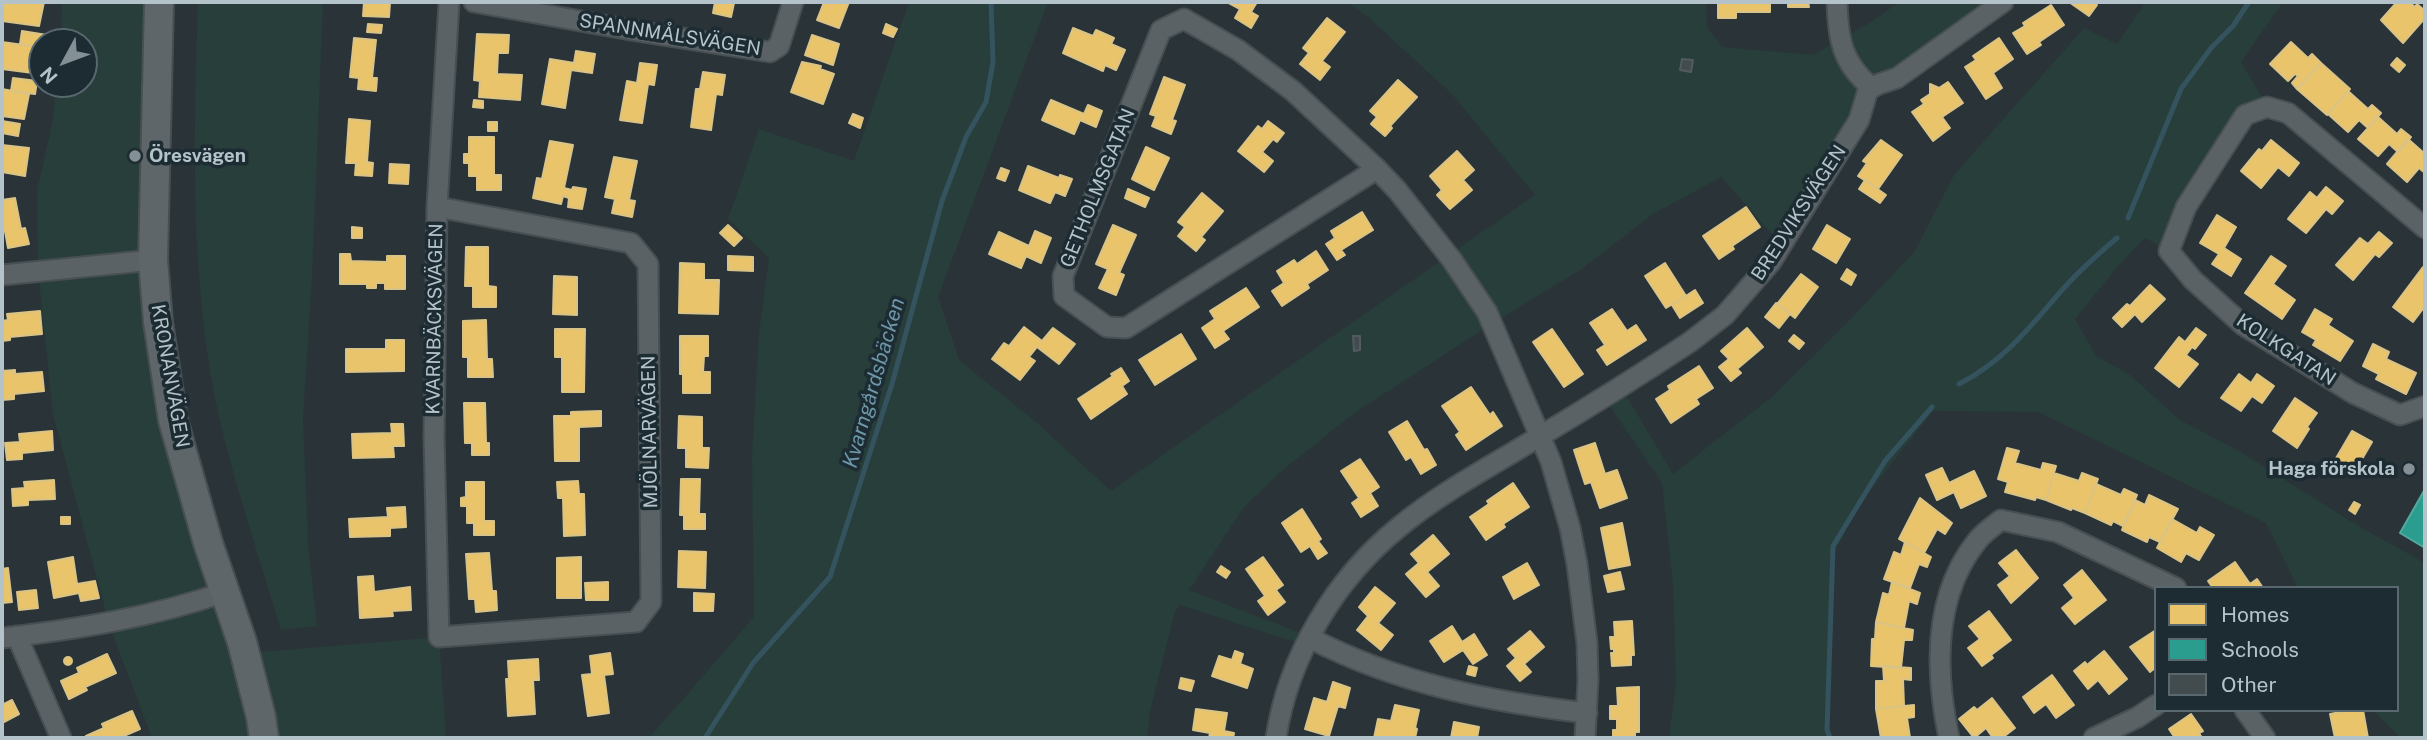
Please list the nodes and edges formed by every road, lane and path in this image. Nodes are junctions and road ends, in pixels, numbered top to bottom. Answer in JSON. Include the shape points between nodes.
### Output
{"nodes":[{"id":1,"x":159,"y":2,"type":"edge"},
{"id":2,"x":449,"y":2,"type":"edge"},
{"id":3,"x":474,"y":2,"type":"edge"},
{"id":4,"x":793,"y":2,"type":"edge"},
{"id":5,"x":1837,"y":2,"type":"edge"},
{"id":6,"x":2003,"y":2,"type":"edge"},
{"id":7,"x":1871,"y":88,"type":"junction"},
{"id":8,"x":1377,"y":169,"type":"junction"},
{"id":9,"x":437,"y":206,"type":"junction"},
{"id":10,"x":2425,"y":228,"type":"edge"},
{"id":11,"x":153,"y":260,"type":"junction"},
{"id":12,"x":2,"y":275,"type":"edge"},
{"id":13,"x":2425,"y":406,"type":"edge"},
{"id":14,"x":1540,"y":436,"type":"junction"},
{"id":15,"x":2172,"y":586,"type":"edge"},
{"id":16,"x":225,"y":592,"type":"junction"},
{"id":17,"x":9,"y":637,"type":"edge"},
{"id":18,"x":439,"y":637,"type":"joint"},
{"id":19,"x":1310,"y":638,"type":"junction"},
{"id":20,"x":2154,"y":706,"type":"edge"},
{"id":21,"x":2246,"y":712,"type":"edge"},
{"id":22,"x":1587,"y":713,"type":"junction"},
{"id":23,"x":61,"y":738,"type":"edge"},
{"id":24,"x":264,"y":738,"type":"edge"},
{"id":25,"x":1276,"y":738,"type":"edge"},
{"id":26,"x":1585,"y":738,"type":"edge"},
{"id":27,"x":1949,"y":738,"type":"edge"},
{"id":28,"x":2094,"y":738,"type":"edge"},
{"id":29,"x":2265,"y":738,"type":"edge"}],
"edges":[{"from":1,"to":11,"type":"street","name":"KRONANVÄGEN"},
{"from":2,"to":9,"type":"street","name":"KVARNBÄCKSVÄGEN"},
{"from":3,"to":4,"type":"street","name":"SPANNMÅLSVÄGEN","via":[[770,51],[779,46]]},
{"from":5,"to":7,"type":"street","via":[[1846,55],[1854,72]]},
{"from":6,"to":7,"type":"street","via":[[1897,78]]},
{"from":7,"to":14,"type":"street","name":"BREDVIKSVÄGEN","via":[[1859,120],[1785,242],[1741,299],[1690,342]]},
{"from":8,"to":8,"type":"street","name":"GETHOLMSGATAN","via":[[1293,91],[1238,50],[1184,19],[1161,30],[1063,275],[1064,296],[1107,327],[1126,328]]},
{"from":8,"to":14,"type":"street","name":"GETHOLMSGATAN","via":[[1476,293]]},
{"from":9,"to":18,"type":"street","name":"KVARNBÄCKSVÄGEN","via":[[434,437]]},
{"from":9,"to":18,"type":"street","name":"MJÖLNARVÄGEN","via":[[631,243],[648,264],[651,588],[651,602],[636,622]]},
{"from":10,"to":13,"type":"street","name":"KOLKGATAN","via":[[2288,113],[2267,107],[2245,115],[2186,208],[2169,251],[2193,280],[2243,325],[2353,393],[2400,415]]},
{"from":11,"to":12,"type":"street"},
{"from":11,"to":16,"type":"street","name":"KRONANVÄGEN","via":[[173,420]]},
{"from":14,"to":19,"type":"street","name":"BREDVIKSVÄGEN","via":[[1399,527],[1339,589]]},
{"from":14,"to":22,"type":"street","via":[[1562,496],[1577,564],[1587,643]]},
{"from":15,"to":27,"type":"street","via":[[2058,531],[2001,520],[1977,541],[1943,611],[1942,704]]},
{"from":16,"to":17,"type":"street","via":[[122,620]]},
{"from":16,"to":24,"type":"street","name":"KRONANVÄGEN"},
{"from":17,"to":23,"type":"street"},
{"from":19,"to":22,"type":"street","via":[[1381,669],[1463,694]]},
{"from":19,"to":25,"type":"street","name":"BREDVIKSVÄGEN","via":[[1287,691]]},
{"from":20,"to":28,"type":"street"},
{"from":21,"to":29,"type":"street"},
{"from":22,"to":26,"type":"street"}]}
